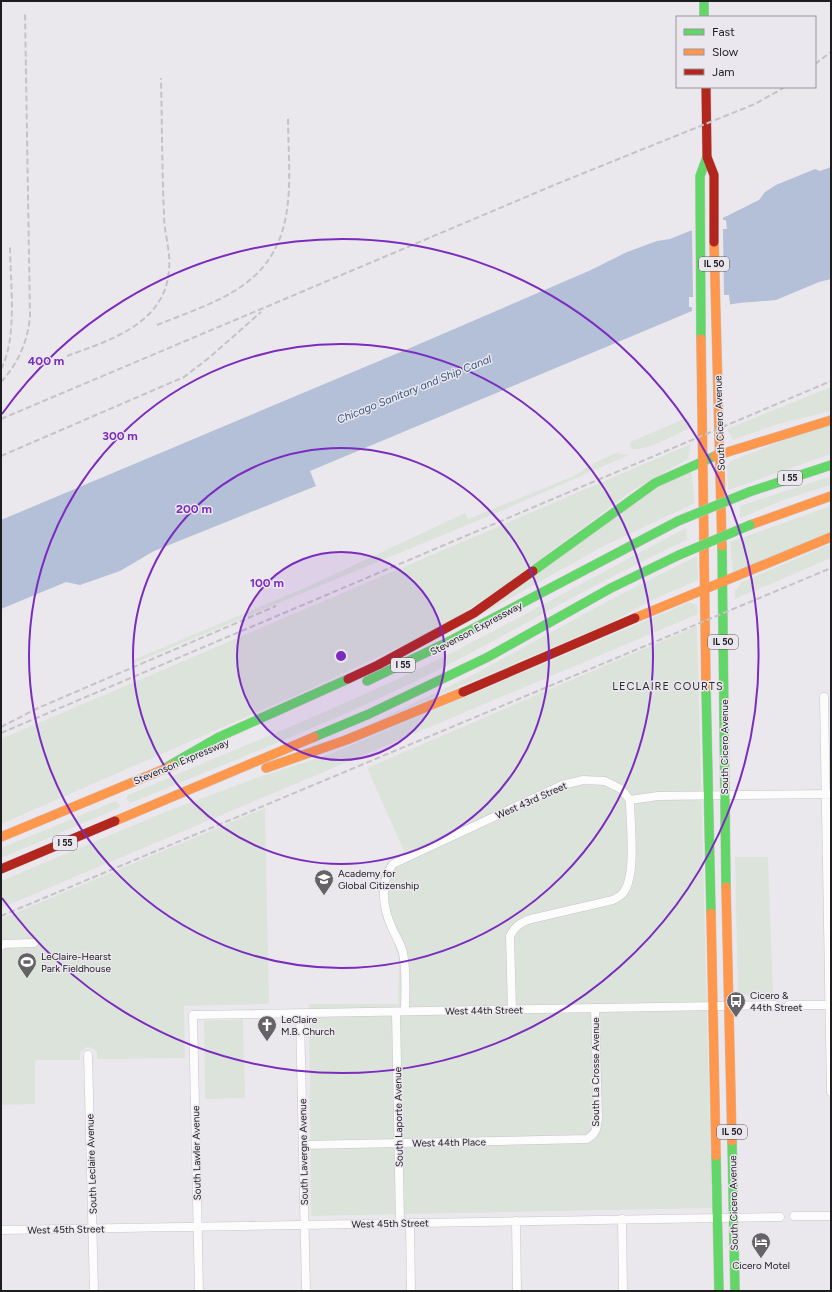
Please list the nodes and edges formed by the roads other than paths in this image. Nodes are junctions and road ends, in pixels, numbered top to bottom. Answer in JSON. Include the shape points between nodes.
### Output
{"nodes":[{"id":1,"x":704,"y":1,"type":"edge"},
{"id":2,"x":704,"y":16,"type":"edge"},
{"id":3,"x":706,"y":88,"type":"edge"},
{"id":4,"x":707,"y":157,"type":"junction"},
{"id":5,"x":831,"y":420,"type":"edge"},
{"id":6,"x":720,"y":455,"type":"junction"},
{"id":7,"x":704,"y":460,"type":"junction"},
{"id":8,"x":831,"y":465,"type":"edge"},
{"id":9,"x":831,"y":496,"type":"edge"},
{"id":10,"x":831,"y":537,"type":"edge"},
{"id":11,"x":723,"y":581,"type":"junction"},
{"id":12,"x":706,"y":588,"type":"junction"},
{"id":13,"x":355,"y":686,"type":"dead end"},
{"id":14,"x":824,"y":697,"type":"dead end"},
{"id":15,"x":321,"y":702,"type":"dead end"},
{"id":16,"x":165,"y":768,"type":"junction"},
{"id":17,"x":185,"y":793,"type":"junction"},
{"id":18,"x":829,"y":794,"type":"edge"},
{"id":19,"x":708,"y":796,"type":"junction"},
{"id":20,"x":724,"y":796,"type":"junction"},
{"id":21,"x":630,"y":800,"type":"junction"},
{"id":22,"x":1,"y":837,"type":"edge"},
{"id":23,"x":1,"y":869,"type":"edge"},
{"id":24,"x":34,"y":944,"type":"dead end"},
{"id":25,"x":1,"y":946,"type":"edge"},
{"id":26,"x":830,"y":1004,"type":"edge"},
{"id":27,"x":775,"y":1005,"type":"dead end"},
{"id":28,"x":789,"y":1005,"type":"dead end"},
{"id":29,"x":713,"y":1006,"type":"junction"},
{"id":30,"x":729,"y":1006,"type":"junction"},
{"id":31,"x":595,"y":1008,"type":"junction"},
{"id":32,"x":512,"y":1010,"type":"junction"},
{"id":33,"x":396,"y":1012,"type":"junction"},
{"id":34,"x":405,"y":1012,"type":"junction"},
{"id":35,"x":300,"y":1014,"type":"junction"},
{"id":36,"x":193,"y":1015,"type":"joint"},
{"id":37,"x":88,"y":1058,"type":"dead end"},
{"id":38,"x":831,"y":1092,"type":"edge"},
{"id":39,"x":594,"y":1135,"type":"joint"},
{"id":40,"x":398,"y":1143,"type":"junction"},
{"id":41,"x":303,"y":1144,"type":"junction"},
{"id":42,"x":794,"y":1216,"type":"dead end"},
{"id":43,"x":831,"y":1216,"type":"edge"},
{"id":44,"x":734,"y":1217,"type":"junction"},
{"id":45,"x":780,"y":1217,"type":"dead end"},
{"id":46,"x":718,"y":1218,"type":"junction"},
{"id":47,"x":622,"y":1219,"type":"junction"},
{"id":48,"x":516,"y":1221,"type":"junction"},
{"id":49,"x":400,"y":1223,"type":"junction"},
{"id":50,"x":410,"y":1223,"type":"junction"},
{"id":51,"x":304,"y":1225,"type":"junction"},
{"id":52,"x":198,"y":1227,"type":"junction"},
{"id":53,"x":93,"y":1228,"type":"junction"},
{"id":54,"x":1,"y":1230,"type":"edge"},
{"id":55,"x":94,"y":1291,"type":"edge"},
{"id":56,"x":199,"y":1291,"type":"edge"},
{"id":57,"x":306,"y":1291,"type":"edge"},
{"id":58,"x":411,"y":1291,"type":"edge"},
{"id":59,"x":517,"y":1291,"type":"edge"},
{"id":60,"x":623,"y":1291,"type":"edge"},
{"id":61,"x":719,"y":1291,"type":"edge"},
{"id":62,"x":735,"y":1291,"type":"edge"}],
"edges":[{"from":1,"to":2,"type":"main road"},
{"from":3,"to":4,"type":"main road","name":"South Cicero Avenue","number":"IL 50"},
{"from":4,"to":6,"type":"main road","name":"South Cicero Avenue","number":"IL 50","via":[[714,175]]},
{"from":4,"to":7,"type":"main road","name":"South Cicero Avenue","number":"IL 50","via":[[700,176],[699,217]]},
{"from":5,"to":6,"type":"main road"},
{"from":6,"to":7,"type":"main road"},
{"from":6,"to":11,"type":"main road","name":"South Cicero Avenue","number":"IL 50"},
{"from":7,"to":12,"type":"main road","name":"South Cicero Avenue","number":"IL 50"},
{"from":7,"to":16,"type":"main road","via":[[655,483],[632,498],[474,613],[449,628],[378,665],[219,737]]},
{"from":8,"to":13,"type":"main road","name":"Stevenson Expressway","number":"I 55","bridge":true,"via":[[749,492],[678,521],[592,564],[440,647]]},
{"from":9,"to":17,"type":"main road","number":"I 55","bridge":true,"via":[[750,525],[642,571],[500,650],[419,690]]},
{"from":10,"to":11,"type":"main road"},
{"from":11,"to":12,"type":"main road"},
{"from":11,"to":20,"type":"main road","name":"South Cicero Avenue","number":"IL 50"},
{"from":12,"to":17,"type":"main road","via":[[346,740]]},
{"from":12,"to":19,"type":"main road","name":"South Cicero Avenue","number":"IL 50"},
{"from":14,"to":18,"type":"street"},
{"from":15,"to":16,"type":"main road","name":"Stevenson Expressway"},
{"from":16,"to":22,"type":"main road","name":"Stevenson Expressway"},
{"from":17,"to":23,"type":"main road","number":"I 55"},
{"from":18,"to":20,"type":"street"},
{"from":18,"to":26,"type":"street"},
{"from":19,"to":20,"type":"street"},
{"from":19,"to":21,"type":"street","via":[[658,796]]},
{"from":19,"to":29,"type":"main road","name":"South Cicero Avenue","number":"IL 50"},
{"from":20,"to":30,"type":"main road","name":"South Cicero Avenue","number":"IL 50"},
{"from":21,"to":32,"type":"street","via":[[631,869],[628,886],[622,895],[613,900],[531,919],[521,922],[514,929],[510,936]]},
{"from":21,"to":34,"type":"street","name":"West 43rd Street","via":[[621,789],[605,781],[572,782],[398,860],[388,870],[384,894],[386,912],[404,959]]},
{"from":24,"to":25,"type":"street"},
{"from":26,"to":28,"type":"street"},
{"from":26,"to":38,"type":"street"},
{"from":27,"to":30,"type":"street","name":"West 44th Street"},
{"from":29,"to":30,"type":"street","name":"West 44th Street"},
{"from":29,"to":31,"type":"street","name":"West 44th Street"},
{"from":29,"to":46,"type":"main road","name":"South Cicero Avenue","number":"IL 50"},
{"from":30,"to":44,"type":"main road","name":"South Cicero Avenue","number":"IL 50"},
{"from":31,"to":32,"type":"street","name":"West 44th Street"},
{"from":31,"to":39,"type":"street","name":"South La Crosse Avenue","via":[[598,1118]]},
{"from":32,"to":34,"type":"street","name":"West 44th Street"},
{"from":33,"to":34,"type":"street","name":"West 44th Street"},
{"from":33,"to":35,"type":"street","name":"West 44th Street"},
{"from":33,"to":40,"type":"street","name":"South Laporte Avenue"},
{"from":35,"to":36,"type":"street","name":"West 44th Street"},
{"from":35,"to":41,"type":"street","name":"South Lavergne Avenue"},
{"from":36,"to":52,"type":"street","name":"South Lawler Avenue"},
{"from":37,"to":53,"type":"street","name":"South Leclaire Avenue"},
{"from":39,"to":40,"type":"street","name":"West 44th Place","via":[[578,1140]]},
{"from":40,"to":41,"type":"street","name":"West 44th Place"},
{"from":40,"to":49,"type":"street","name":"South Laporte Avenue"},
{"from":41,"to":51,"type":"street","name":"South Lavergne Avenue"},
{"from":42,"to":43,"type":"street"},
{"from":44,"to":45,"type":"street","name":"West 45th Street"},
{"from":44,"to":46,"type":"street","name":"West 45th Street"},
{"from":44,"to":62,"type":"main road","name":"South Cicero Avenue","number":"IL 50"},
{"from":46,"to":47,"type":"street","name":"West 45th Street"},
{"from":46,"to":61,"type":"main road","name":"South Cicero Avenue","number":"IL 50"},
{"from":47,"to":48,"type":"street","name":"West 45th Street"},
{"from":47,"to":60,"type":"street"},
{"from":48,"to":50,"type":"street","name":"West 45th Street"},
{"from":48,"to":59,"type":"street"},
{"from":49,"to":50,"type":"street","name":"West 45th Street"},
{"from":49,"to":51,"type":"street","name":"West 45th Street"},
{"from":50,"to":58,"type":"street"},
{"from":51,"to":52,"type":"street","name":"West 45th Street"},
{"from":51,"to":57,"type":"street","name":"South Lavergne Avenue"},
{"from":52,"to":53,"type":"street","name":"West 45th Street"},
{"from":52,"to":56,"type":"street","name":"South Lawler Avenue"},
{"from":53,"to":54,"type":"street","name":"West 45th Street"},
{"from":53,"to":55,"type":"street","name":"South Leclaire Avenue"}]}
